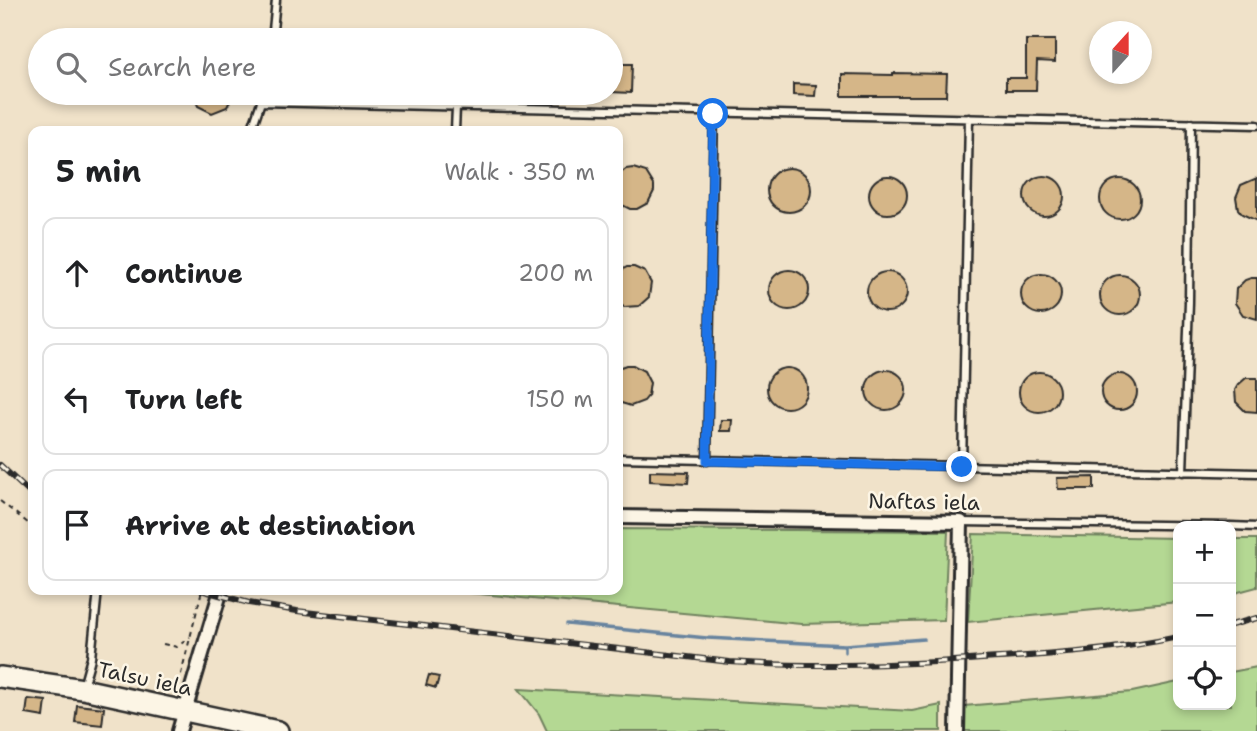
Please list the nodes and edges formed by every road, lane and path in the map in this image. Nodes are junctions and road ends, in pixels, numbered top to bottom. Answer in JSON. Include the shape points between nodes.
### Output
{"nodes":[{"id":1,"x":276,"y":0,"type":"edge"},
{"id":2,"x":273,"y":28,"type":"edge"},
{"id":3,"x":260,"y":105,"type":"edge"},
{"id":4,"x":378,"y":105,"type":"edge"},
{"id":5,"x":456,"y":107,"type":"junction"},
{"id":6,"x":713,"y":114,"type":"junction"},
{"id":7,"x":969,"y":118,"type":"junction"},
{"id":8,"x":1191,"y":123,"type":"junction"},
{"id":9,"x":1257,"y":125,"type":"edge"},
{"id":10,"x":253,"y":126,"type":"edge"},
{"id":11,"x":454,"y":126,"type":"edge"},
{"id":12,"x":623,"y":458,"type":"edge"},
{"id":13,"x":707,"y":461,"type":"junction"},
{"id":14,"x":962,"y":467,"type":"junction"},
{"id":15,"x":1183,"y":472,"type":"junction"},
{"id":16,"x":1257,"y":473,"type":"edge"},
{"id":17,"x":0,"y":501,"type":"edge"},
{"id":18,"x":623,"y":517,"type":"edge"},
{"id":19,"x":961,"y":522,"type":"junction"},
{"id":20,"x":28,"y":523,"type":"edge"},
{"id":21,"x":1173,"y":525,"type":"edge"},
{"id":22,"x":1236,"y":526,"type":"edge"},
{"id":23,"x":1257,"y":527,"type":"edge"},
{"id":24,"x":98,"y":595,"type":"edge"},
{"id":25,"x":201,"y":595,"type":"edge"},
{"id":26,"x":219,"y":595,"type":"edge"},
{"id":27,"x":191,"y":636,"type":"junction"},
{"id":28,"x":163,"y":643,"type":"dead end"},
{"id":29,"x":0,"y":677,"type":"edge"},
{"id":30,"x":83,"y":689,"type":"junction"},
{"id":31,"x":180,"y":703,"type":"junction"},
{"id":32,"x":179,"y":731,"type":"edge"},
{"id":33,"x":278,"y":731,"type":"edge"},
{"id":34,"x":957,"y":731,"type":"edge"}],
"edges":[{"from":1,"to":2,"type":"lane"},
{"from":3,"to":10,"type":"lane"},
{"from":4,"to":5,"type":"lane"},
{"from":5,"to":6,"type":"lane"},
{"from":5,"to":11,"type":"lane"},
{"from":6,"to":7,"type":"lane"},
{"from":6,"to":13,"type":"lane"},
{"from":7,"to":8,"type":"lane"},
{"from":7,"to":14,"type":"lane"},
{"from":8,"to":9,"type":"lane"},
{"from":8,"to":15,"type":"lane"},
{"from":12,"to":13,"type":"lane"},
{"from":13,"to":14,"type":"lane"},
{"from":14,"to":15,"type":"lane"},
{"from":15,"to":16,"type":"lane"},
{"from":17,"to":20,"type":"path"},
{"from":18,"to":19,"type":"street","name":"Naftas iela"},
{"from":19,"to":21,"type":"lane","name":"Naftas iela"},
{"from":19,"to":34,"type":"street"},
{"from":22,"to":23,"type":"lane","name":"Naftas iela"},
{"from":24,"to":30,"type":"lane"},
{"from":25,"to":27,"type":"path"},
{"from":26,"to":31,"type":"street"},
{"from":27,"to":28,"type":"path","via":[[177,647]]},
{"from":27,"to":31,"type":"path"},
{"from":29,"to":30,"type":"main road","name":"Talsu iela"},
{"from":30,"to":31,"type":"main road","name":"Talsu iela"},
{"from":31,"to":32,"type":"street"},
{"from":31,"to":33,"type":"main road","name":"Talsu iela"}]}
